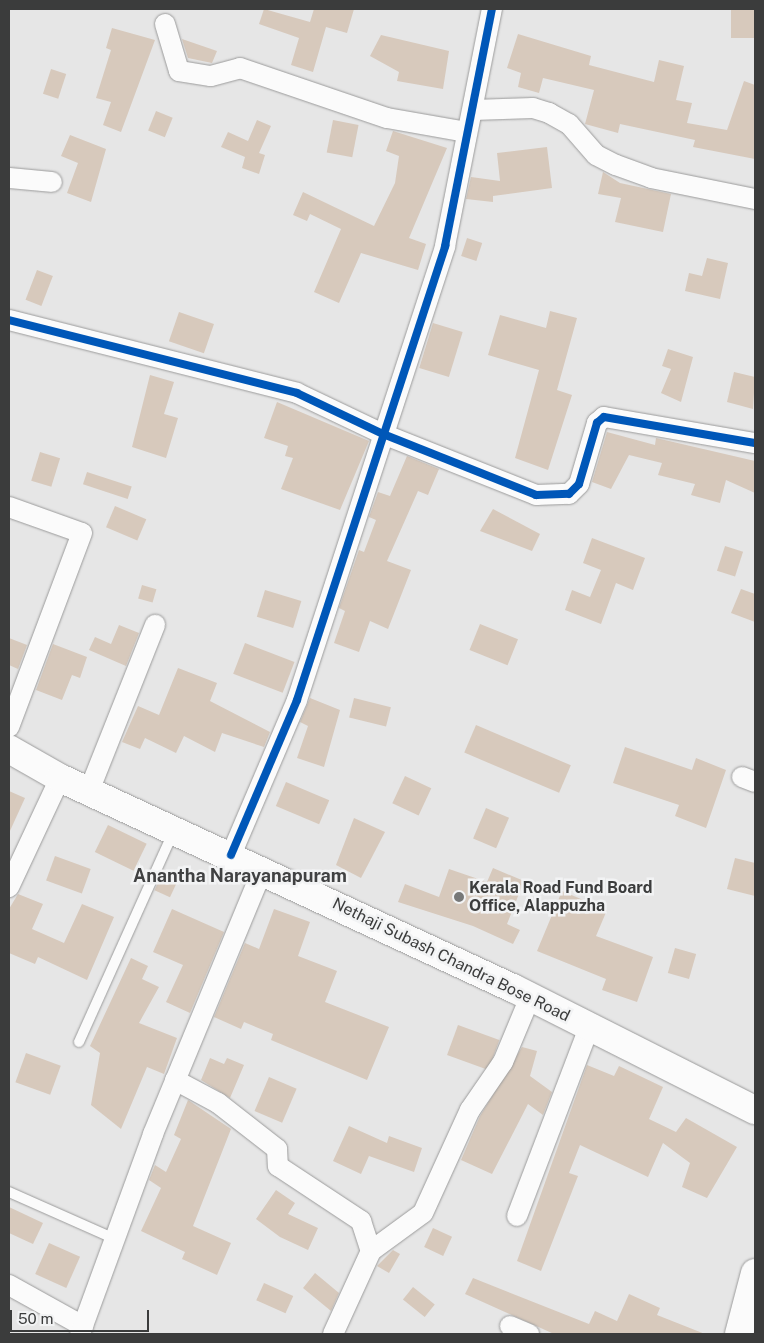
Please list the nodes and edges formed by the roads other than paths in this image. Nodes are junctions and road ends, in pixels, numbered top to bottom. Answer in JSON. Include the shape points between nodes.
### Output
{"nodes":[{"id":1,"x":492,"y":9,"type":"edge"},
{"id":2,"x":165,"y":24,"type":"dead end"},
{"id":3,"x":473,"y":110,"type":"junction"},
{"id":4,"x":466,"y":132,"type":"junction"},
{"id":5,"x":9,"y":178,"type":"edge"},
{"id":6,"x":52,"y":182,"type":"dead end"},
{"id":7,"x":755,"y":199,"type":"edge"},
{"id":8,"x":9,"y":320,"type":"edge"},
{"id":9,"x":383,"y":434,"type":"junction"},
{"id":10,"x":755,"y":443,"type":"edge"},
{"id":11,"x":9,"y":507,"type":"edge"},
{"id":12,"x":155,"y":625,"type":"dead end"},
{"id":13,"x":9,"y":727,"type":"edge"},
{"id":14,"x":9,"y":749,"type":"edge"},
{"id":15,"x":60,"y":778,"type":"junction"},
{"id":16,"x":89,"y":792,"type":"junction"},
{"id":17,"x":175,"y":830,"type":"junction"},
{"id":18,"x":231,"y":855,"type":"junction"},
{"id":19,"x":263,"y":870,"type":"junction"},
{"id":20,"x":9,"y":886,"type":"edge"},
{"id":21,"x":530,"y":997,"type":"junction"},
{"id":22,"x":589,"y":1027,"type":"junction"},
{"id":23,"x":80,"y":1042,"type":"dead end"},
{"id":24,"x":175,"y":1080,"type":"junction"},
{"id":25,"x":755,"y":1110,"type":"edge"},
{"id":26,"x":9,"y":1192,"type":"edge"},
{"id":27,"x":516,"y":1216,"type":"dead end"},
{"id":28,"x":115,"y":1239,"type":"junction"},
{"id":29,"x":372,"y":1251,"type":"junction"},
{"id":30,"x":755,"y":1273,"type":"edge"},
{"id":31,"x":9,"y":1285,"type":"edge"},
{"id":32,"x":510,"y":1326,"type":"dead end"},
{"id":33,"x":81,"y":1330,"type":"edge"},
{"id":34,"x":333,"y":1334,"type":"edge"},
{"id":35,"x":529,"y":1334,"type":"edge"},
{"id":36,"x":739,"y":1334,"type":"edge"}],
"edges":[{"from":1,"to":3,"type":"street"},
{"from":2,"to":4,"type":"street","via":[[179,71],[212,76],[240,68],[387,118]]},
{"from":3,"to":4,"type":"street"},
{"from":3,"to":7,"type":"street","via":[[533,108],[549,113],[569,124],[596,154],[616,165],[651,178]]},
{"from":4,"to":9,"type":"street","via":[[445,246]]},
{"from":5,"to":6,"type":"street"},
{"from":8,"to":9,"type":"street","via":[[297,393]]},
{"from":9,"to":10,"type":"street","via":[[536,495],[551,497],[569,494],[579,484],[597,423],[604,417]]},
{"from":9,"to":18,"type":"street","via":[[288,726]]},
{"from":11,"to":13,"type":"street","via":[[82,533]]},
{"from":12,"to":16,"type":"street"},
{"from":14,"to":15,"type":"main road","name":"Nethaji Subash Chandra Bose Road"},
{"from":15,"to":16,"type":"main road","name":"Nethaji Subash Chandra Bose Road"},
{"from":15,"to":20,"type":"street"},
{"from":16,"to":17,"type":"main road","name":"Nethaji Subash Chandra Bose Road"},
{"from":17,"to":18,"type":"main road","name":"Nethaji Subash Chandra Bose Road"},
{"from":17,"to":23,"type":"lane"},
{"from":18,"to":19,"type":"main road","name":"Nethaji Subash Chandra Bose Road"},
{"from":19,"to":21,"type":"main road","name":"Nethaji Subash Chandra Bose Road"},
{"from":19,"to":24,"type":"street"},
{"from":21,"to":22,"type":"main road","name":"Nethaji Subash Chandra Bose Road"},
{"from":21,"to":29,"type":"street","via":[[503,1062],[470,1110],[423,1213]]},
{"from":22,"to":25,"type":"main road","name":"Nethaji Subash Chandra Bose Road"},
{"from":22,"to":27,"type":"street"},
{"from":24,"to":28,"type":"street"},
{"from":24,"to":29,"type":"street","via":[[218,1103],[277,1149],[278,1166],[361,1222]]},
{"from":26,"to":28,"type":"lane"},
{"from":28,"to":33,"type":"street"},
{"from":29,"to":34,"type":"street"},
{"from":30,"to":36,"type":"main road"},
{"from":31,"to":33,"type":"street"},
{"from":32,"to":35,"type":"street"}]}
